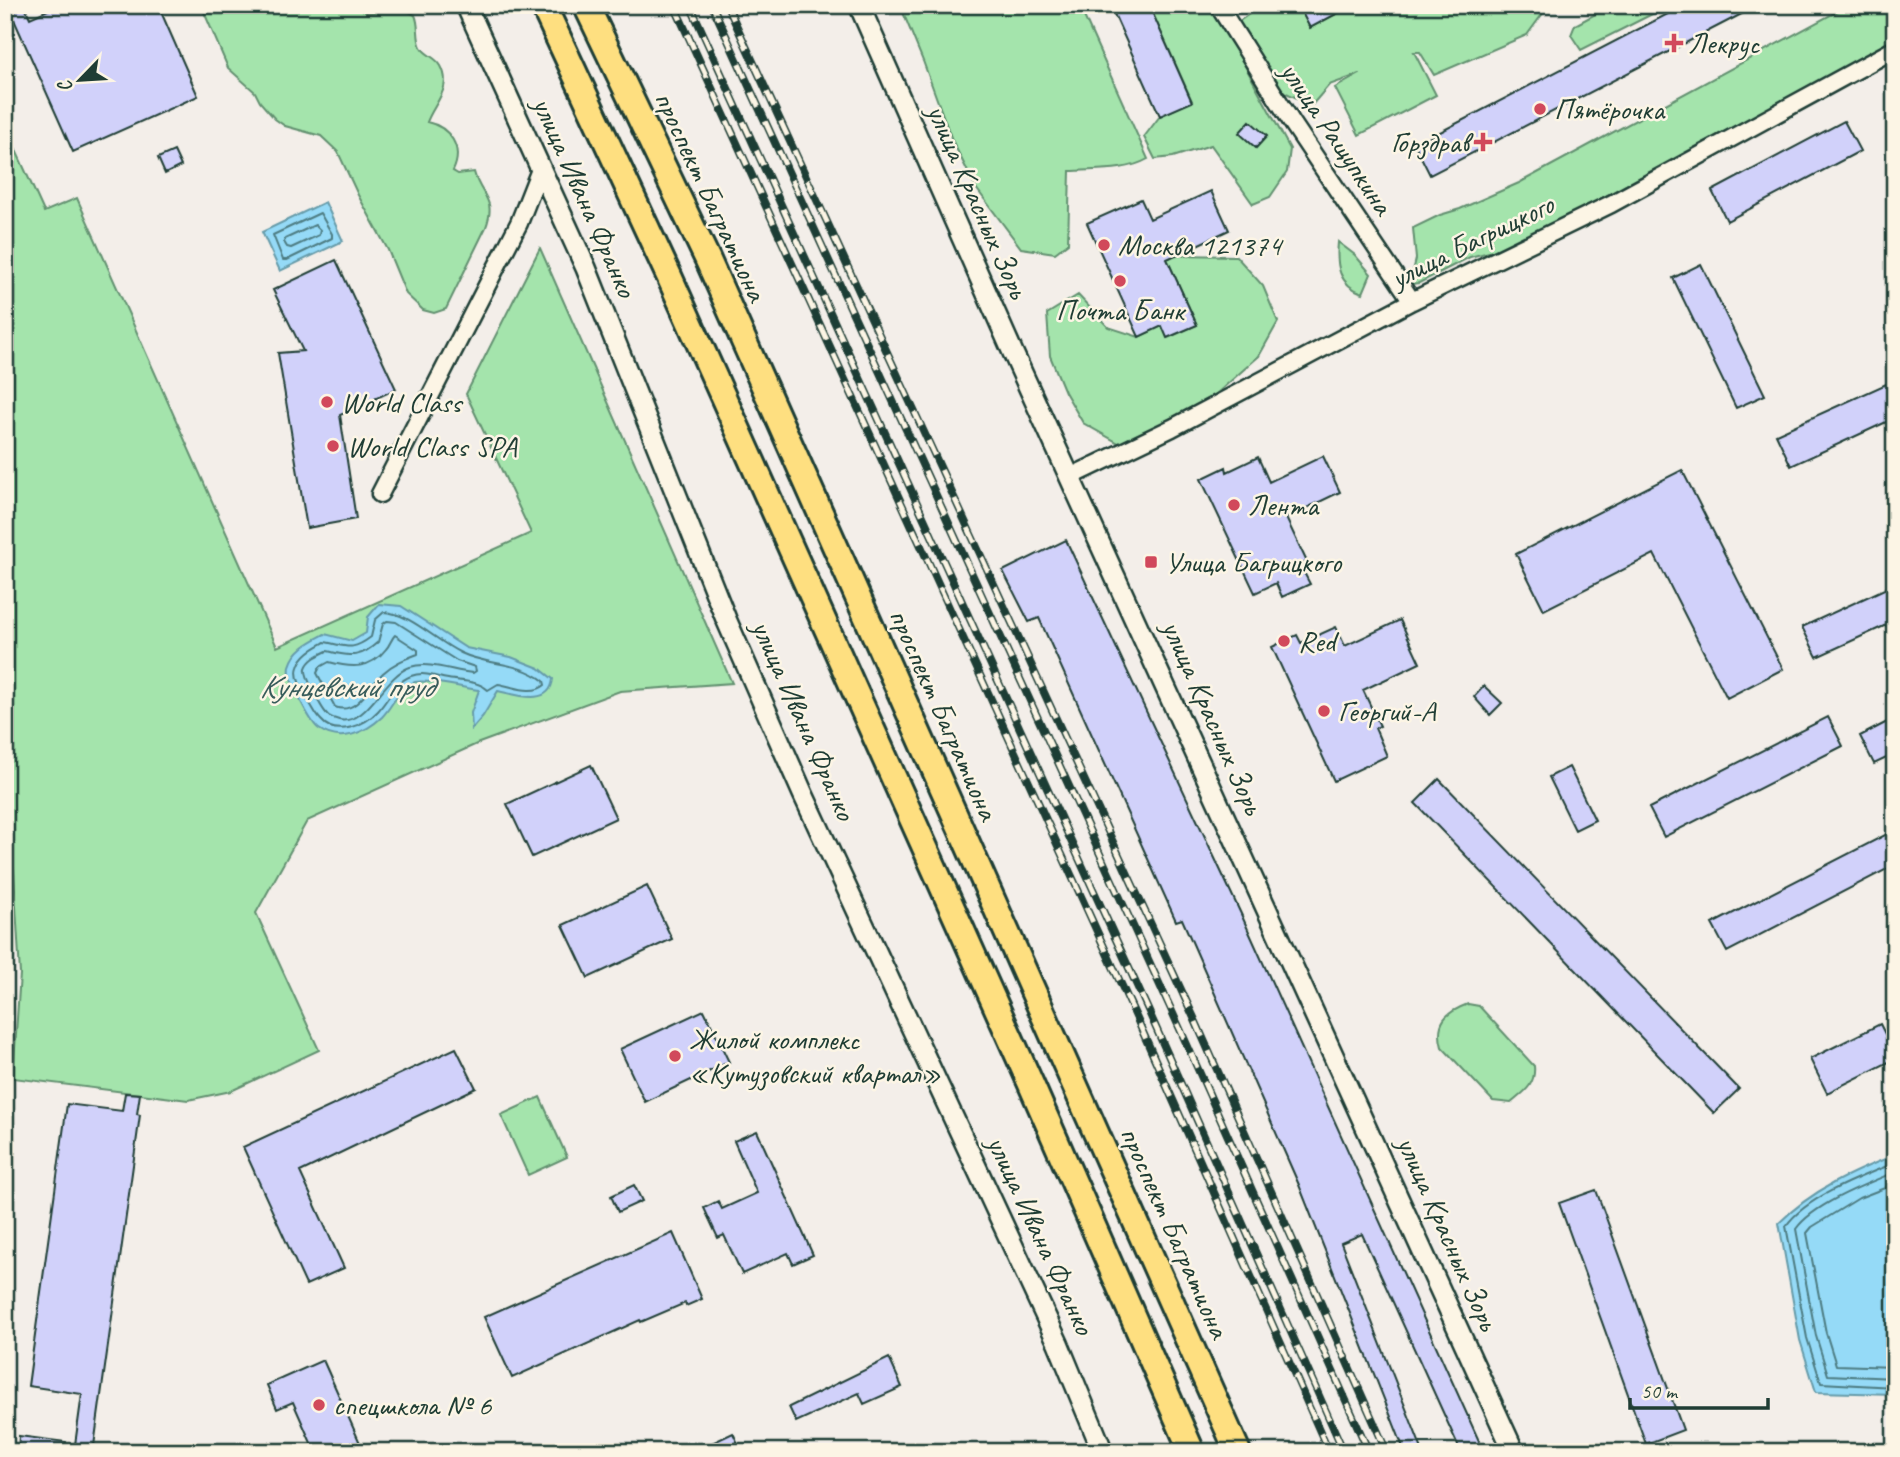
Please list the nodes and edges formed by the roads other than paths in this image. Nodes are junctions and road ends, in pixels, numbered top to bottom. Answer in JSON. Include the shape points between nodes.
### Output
{"nodes":[{"id":1,"x":466,"y":5,"type":"edge"},
{"id":2,"x":543,"y":5,"type":"edge"},
{"id":3,"x":586,"y":5,"type":"edge"},
{"id":4,"x":859,"y":5,"type":"edge"},
{"id":5,"x":1218,"y":5,"type":"edge"},
{"id":6,"x":1895,"y":49,"type":"edge"},
{"id":7,"x":541,"y":167,"type":"junction"},
{"id":8,"x":1412,"y":301,"type":"junction"},
{"id":9,"x":1070,"y":477,"type":"junction"},
{"id":10,"x":380,"y":494,"type":"dead end"},
{"id":11,"x":1103,"y":1452,"type":"edge"},
{"id":12,"x":1192,"y":1452,"type":"edge"},
{"id":13,"x":1238,"y":1452,"type":"edge"},
{"id":14,"x":1514,"y":1452,"type":"edge"}],
"edges":[{"from":1,"to":7,"type":"street","name":"улица Ивана Франко"},
{"from":2,"to":12,"type":"main road","via":[[669,276]]},
{"from":3,"to":13,"type":"main road","name":"проспект Багратиона","via":[[707,258]]},
{"from":4,"to":9,"type":"street","name":"улица Красных Зорь"},
{"from":5,"to":8,"type":"street","name":"улица Ращупкина"},
{"from":6,"to":8,"type":"street","name":"улица Багрицкого","via":[[1611,204]]},
{"from":7,"to":10,"type":"street","via":[[519,223]]},
{"from":7,"to":11,"type":"street","name":"улица Ивана Франко","via":[[726,619],[1058,1343]]},
{"from":8,"to":9,"type":"street","name":"улица Багрицкого"},
{"from":9,"to":14,"type":"street","name":"улица Красных Зорь"}]}
